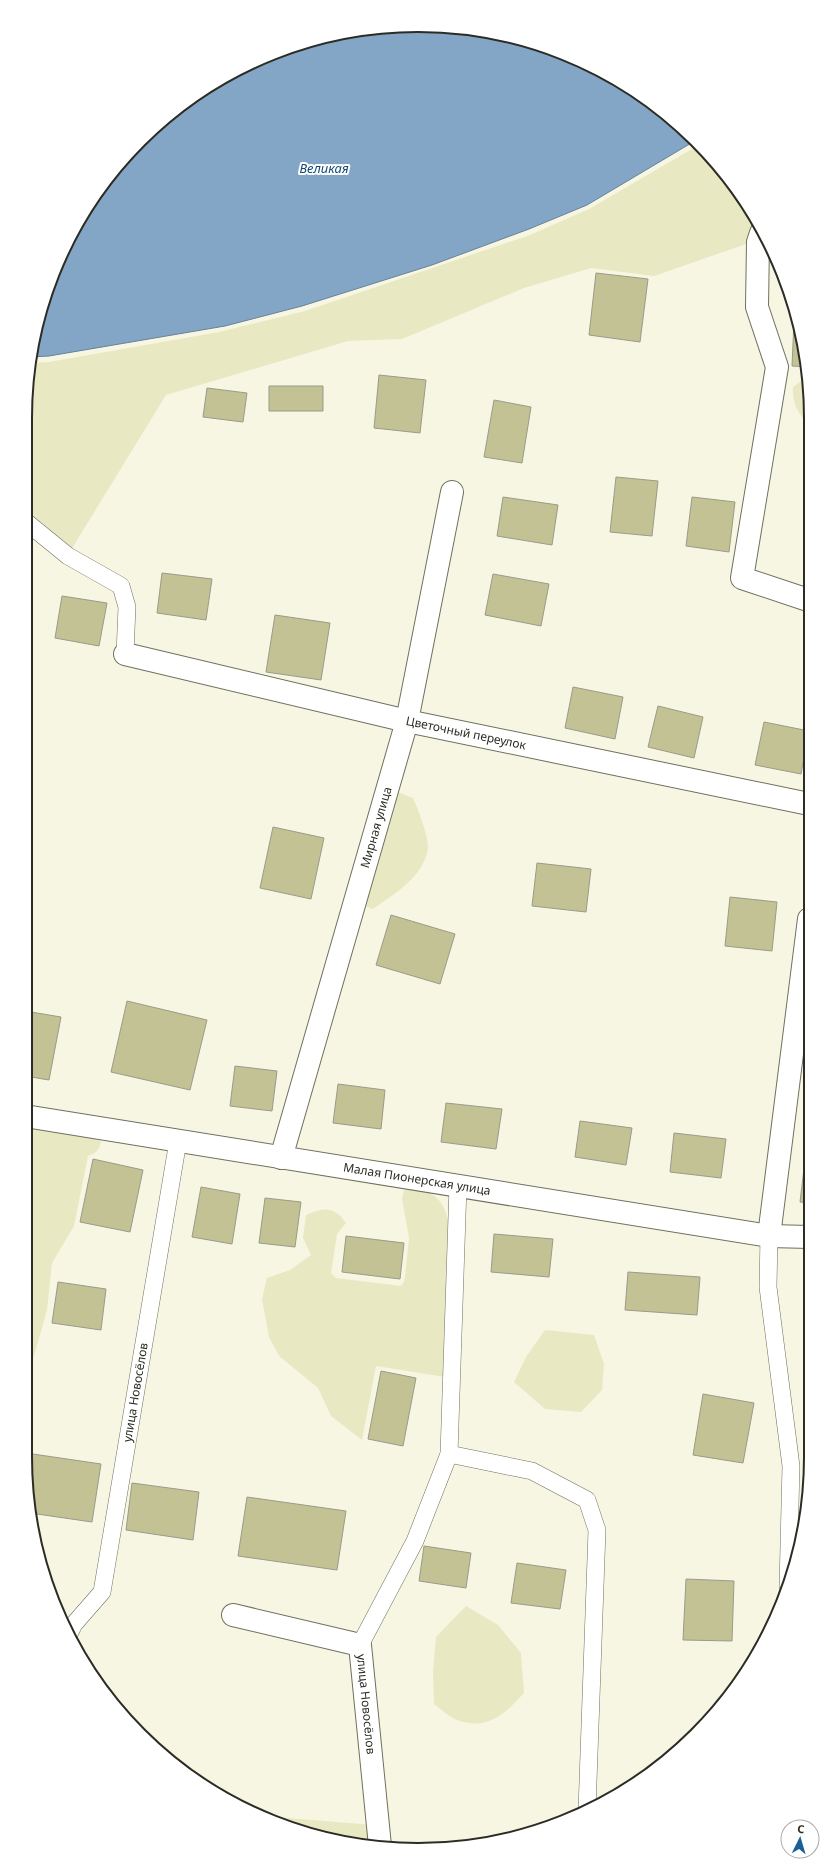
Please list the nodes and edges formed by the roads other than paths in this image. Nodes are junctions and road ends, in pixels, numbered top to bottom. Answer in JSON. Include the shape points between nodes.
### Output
{"nodes":[{"id":1,"x":759,"y":238,"type":"edge"},
{"id":2,"x":452,"y":492,"type":"dead end"},
{"id":3,"x":32,"y":527,"type":"edge"},
{"id":4,"x":804,"y":599,"type":"edge"},
{"id":5,"x":126,"y":654,"type":"joint"},
{"id":6,"x":407,"y":721,"type":"junction"},
{"id":7,"x":804,"y":803,"type":"edge"},
{"id":8,"x":804,"y":959,"type":"edge"},
{"id":9,"x":32,"y":1117,"type":"edge"},
{"id":10,"x":178,"y":1141,"type":"junction"},
{"id":11,"x":281,"y":1158,"type":"junction"},
{"id":12,"x":458,"y":1186,"type":"junction"},
{"id":13,"x":769,"y":1236,"type":"junction"},
{"id":14,"x":804,"y":1237,"type":"edge"},
{"id":15,"x":449,"y":1454,"type":"junction"},
{"id":16,"x":789,"y":1566,"type":"edge"},
{"id":17,"x":234,"y":1615,"type":"dead end"},
{"id":18,"x":72,"y":1628,"type":"edge"},
{"id":19,"x":360,"y":1645,"type":"junction"},
{"id":20,"x":587,"y":1804,"type":"edge"},
{"id":21,"x":379,"y":1841,"type":"edge"}],
"edges":[{"from":1,"to":4,"type":"street","via":[[757,306],[777,367],[742,578]]},
{"from":2,"to":6,"type":"street","name":"Мирная улица"},
{"from":3,"to":5,"type":"lane","via":[[68,556],[121,586],[127,607]]},
{"from":5,"to":6,"type":"street","name":"Цветочный переулок"},
{"from":6,"to":7,"type":"street","name":"Цветочный переулок"},
{"from":6,"to":11,"type":"street","name":"Мирная улица"},
{"from":8,"to":13,"type":"street"},
{"from":9,"to":10,"type":"street","name":"Малая Пионерская улица"},
{"from":10,"to":11,"type":"street","name":"Малая Пионерская улица"},
{"from":10,"to":18,"type":"lane","name":"улица Новосёлов","via":[[102,1592]]},
{"from":11,"to":12,"type":"street","name":"Малая Пионерская улица"},
{"from":12,"to":13,"type":"street","name":"Малая Пионерская улица"},
{"from":12,"to":15,"type":"lane"},
{"from":13,"to":14,"type":"street","name":"Малая Пионерская улица"},
{"from":13,"to":16,"type":"lane","via":[[768,1287],[791,1466]]},
{"from":15,"to":19,"type":"lane","via":[[415,1541]]},
{"from":15,"to":20,"type":"lane","via":[[532,1471],[587,1500],[597,1530]]},
{"from":17,"to":19,"type":"street","name":"улица Новосёлов"},
{"from":19,"to":21,"type":"street","name":"улица Новосёлов"}]}
